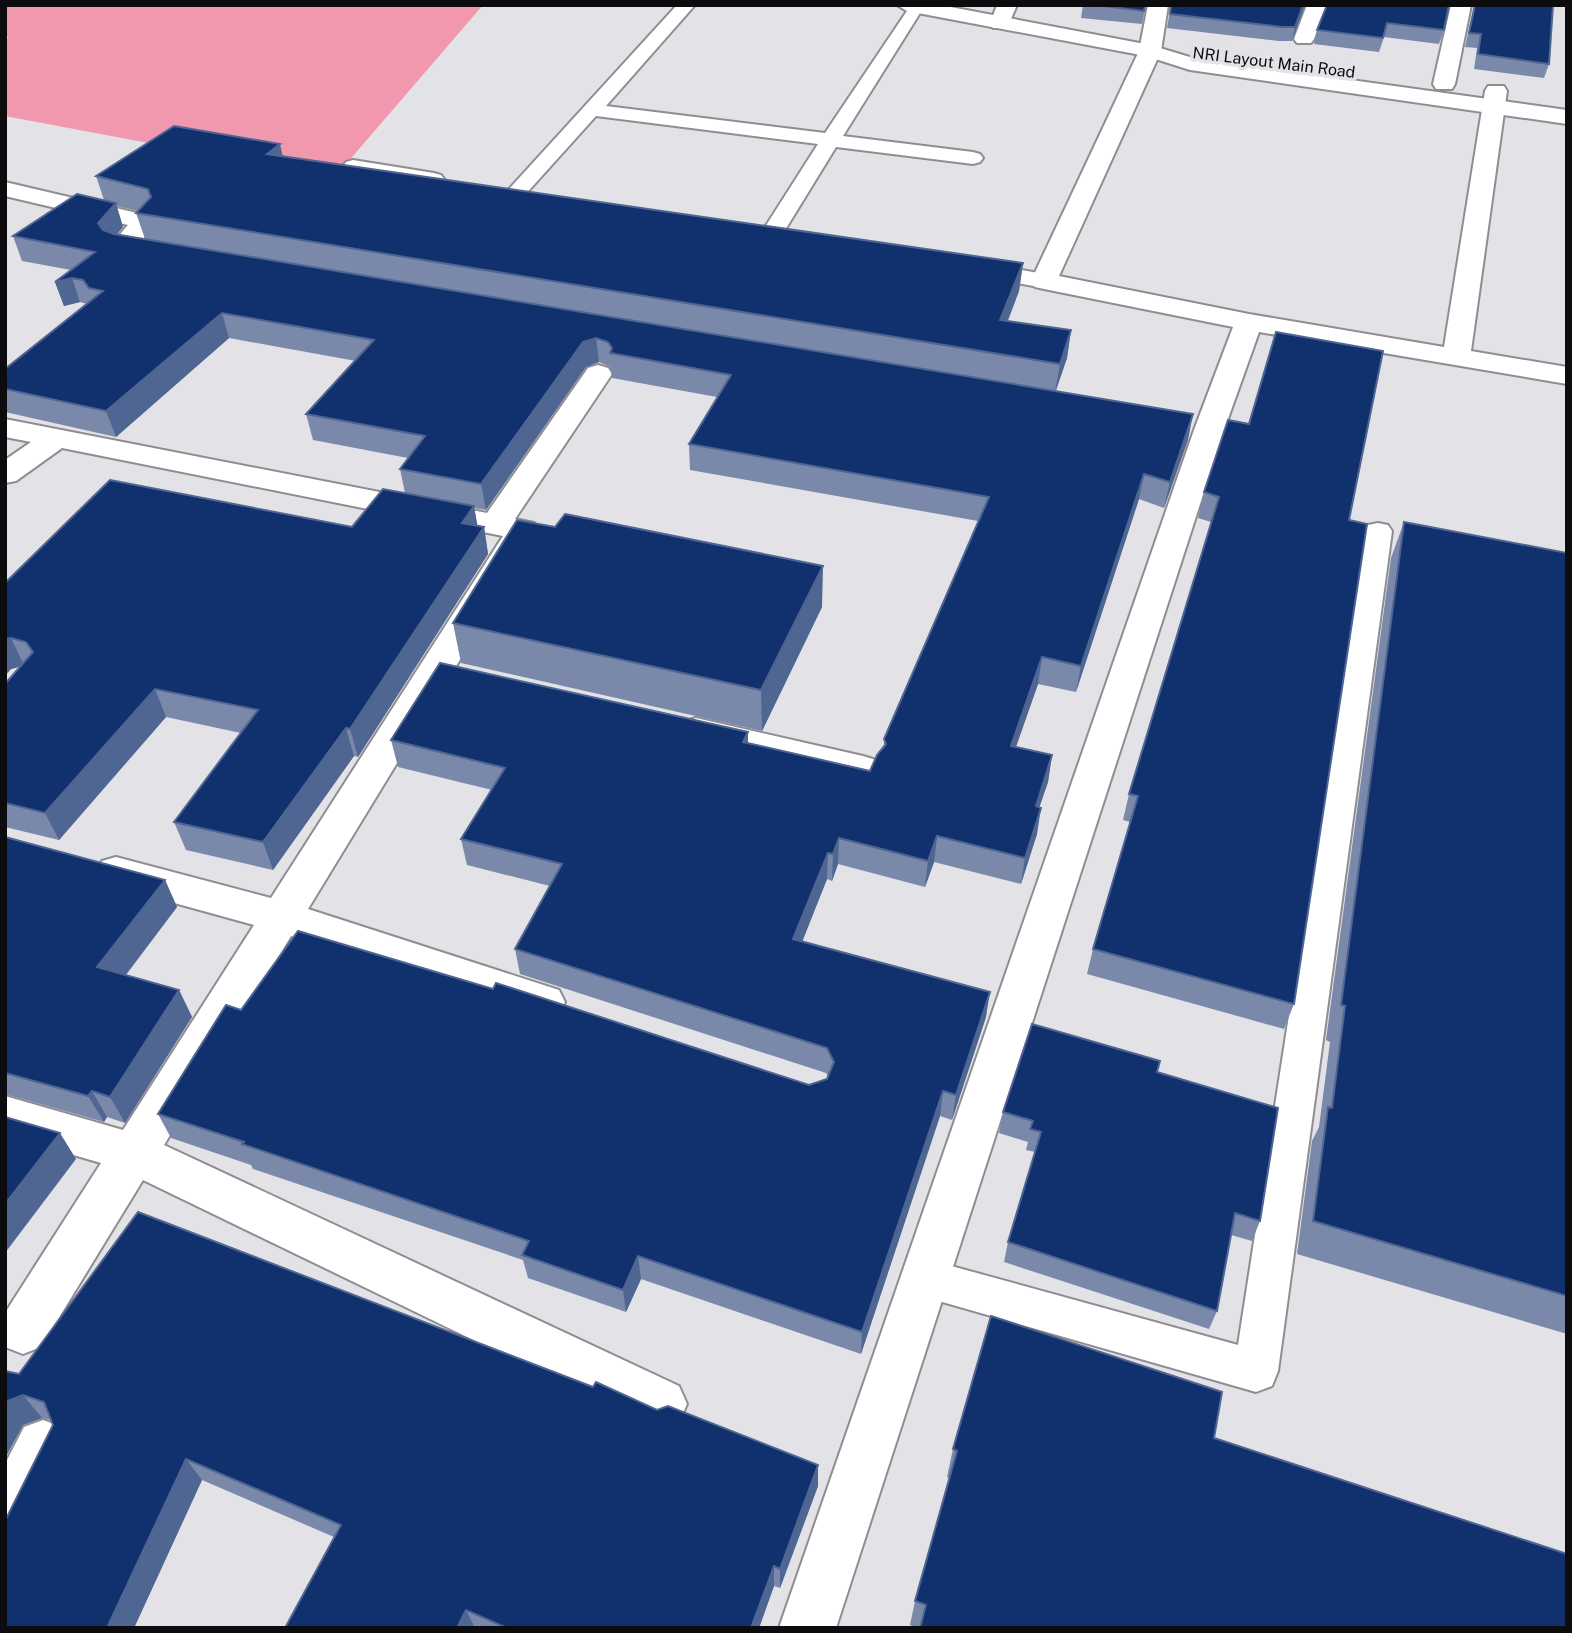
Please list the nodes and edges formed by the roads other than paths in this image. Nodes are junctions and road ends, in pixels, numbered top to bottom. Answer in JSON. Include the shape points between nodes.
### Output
{"nodes":[{"id":1,"x":687,"y":5,"type":"edge"},
{"id":2,"x":1158,"y":5,"type":"edge"},
{"id":3,"x":1317,"y":5,"type":"edge"},
{"id":4,"x":1461,"y":5,"type":"edge"},
{"id":5,"x":913,"y":6,"type":"edge"},
{"id":6,"x":1004,"y":15,"type":"edge"},
{"id":7,"x":1304,"y":39,"type":"dead end"},
{"id":8,"x":1150,"y":51,"type":"junction"},
{"id":9,"x":1444,"y":84,"type":"junction"},
{"id":10,"x":1494,"y":99,"type":"junction"},
{"id":11,"x":1567,"y":101,"type":"edge"},
{"id":12,"x":592,"y":110,"type":"junction"},
{"id":13,"x":1567,"y":117,"type":"edge"},
{"id":14,"x":830,"y":141,"type":"junction"},
{"id":15,"x":973,"y":158,"type":"dead end"},
{"id":16,"x":353,"y":166,"type":"edge"},
{"id":17,"x":448,"y":182,"type":"edge"},
{"id":18,"x":489,"y":188,"type":"edge"},
{"id":19,"x":5,"y":189,"type":"edge"},
{"id":20,"x":516,"y":193,"type":"junction"},
{"id":21,"x":543,"y":197,"type":"edge"},
{"id":22,"x":745,"y":231,"type":"edge"},
{"id":23,"x":771,"y":235,"type":"junction"},
{"id":24,"x":798,"y":240,"type":"edge"},
{"id":25,"x":191,"y":258,"type":"edge"},
{"id":26,"x":955,"y":266,"type":"edge"},
{"id":27,"x":1044,"y":281,"type":"junction"},
{"id":28,"x":1249,"y":322,"type":"junction"},
{"id":29,"x":1456,"y":357,"type":"junction"},
{"id":30,"x":598,"y":373,"type":"dead end"},
{"id":31,"x":1567,"y":376,"type":"edge"},
{"id":32,"x":5,"y":428,"type":"edge"},
{"id":33,"x":57,"y":438,"type":"junction"},
{"id":34,"x":5,"y":474,"type":"edge"},
{"id":35,"x":494,"y":526,"type":"junction"},
{"id":36,"x":1378,"y":531,"type":"dead end"},
{"id":37,"x":434,"y":672,"type":"junction"},
{"id":38,"x":474,"y":681,"type":"edge"},
{"id":39,"x":662,"y":724,"type":"edge"},
{"id":40,"x":863,"y":769,"type":"edge"},
{"id":41,"x":84,"y":864,"type":"edge"},
{"id":42,"x":282,"y":917,"type":"junction"},
{"id":43,"x":585,"y":1015,"type":"edge"},
{"id":44,"x":5,"y":1115,"type":"edge"},
{"id":45,"x":134,"y":1153,"type":"junction"},
{"id":46,"x":926,"y":1279,"type":"junction"},
{"id":47,"x":23,"y":1330,"type":"dead end"},
{"id":48,"x":661,"y":1404,"type":"dead end"},
{"id":49,"x":43,"y":1446,"type":"edge"},
{"id":50,"x":5,"y":1521,"type":"edge"},
{"id":51,"x":807,"y":1628,"type":"edge"}],
"edges":[{"from":1,"to":12,"type":"lane"},
{"from":2,"to":8,"type":"street"},
{"from":3,"to":7,"type":"street"},
{"from":4,"to":9,"type":"street"},
{"from":5,"to":6,"type":"street"},
{"from":5,"to":14,"type":"lane"},
{"from":6,"to":8,"type":"street"},
{"from":8,"to":9,"type":"street","name":"NRI Layout Main Road","via":[[1200,50]]},
{"from":8,"to":10,"type":"street","name":"NRI Layout Main Road","via":[[1190,64]]},
{"from":8,"to":27,"type":"street"},
{"from":9,"to":10,"type":"street","name":"NRI Layout Main Road"},
{"from":10,"to":11,"type":"street","name":"NRI Layout Main Road"},
{"from":10,"to":13,"type":"street","name":"NRI Layout Main Road"},
{"from":10,"to":29,"type":"street"},
{"from":12,"to":14,"type":"lane"},
{"from":12,"to":20,"type":"lane"},
{"from":14,"to":15,"type":"lane"},
{"from":14,"to":23,"type":"lane"},
{"from":16,"to":17,"type":"lane"},
{"from":18,"to":20,"type":"lane"},
{"from":19,"to":25,"type":"street","via":[[145,222],[122,247]]},
{"from":20,"to":21,"type":"lane"},
{"from":22,"to":23,"type":"lane"},
{"from":23,"to":24,"type":"lane"},
{"from":26,"to":27,"type":"lane"},
{"from":27,"to":28,"type":"street"},
{"from":28,"to":29,"type":"street"},
{"from":28,"to":46,"type":"street","via":[[1195,428]]},
{"from":29,"to":31,"type":"street"},
{"from":30,"to":35,"type":"street"},
{"from":32,"to":33,"type":"street"},
{"from":33,"to":34,"type":"street"},
{"from":33,"to":35,"type":"street"},
{"from":35,"to":37,"type":"street","via":[[523,530]]},
{"from":36,"to":46,"type":"lane","via":[[1256,1371]]},
{"from":37,"to":38,"type":"street"},
{"from":37,"to":42,"type":"street"},
{"from":39,"to":40,"type":"street"},
{"from":41,"to":42,"type":"street"},
{"from":42,"to":43,"type":"street"},
{"from":42,"to":45,"type":"street"},
{"from":44,"to":45,"type":"street"},
{"from":45,"to":47,"type":"street"},
{"from":45,"to":48,"type":"street"},
{"from":46,"to":51,"type":"street"},
{"from":49,"to":50,"type":"street"}]}
